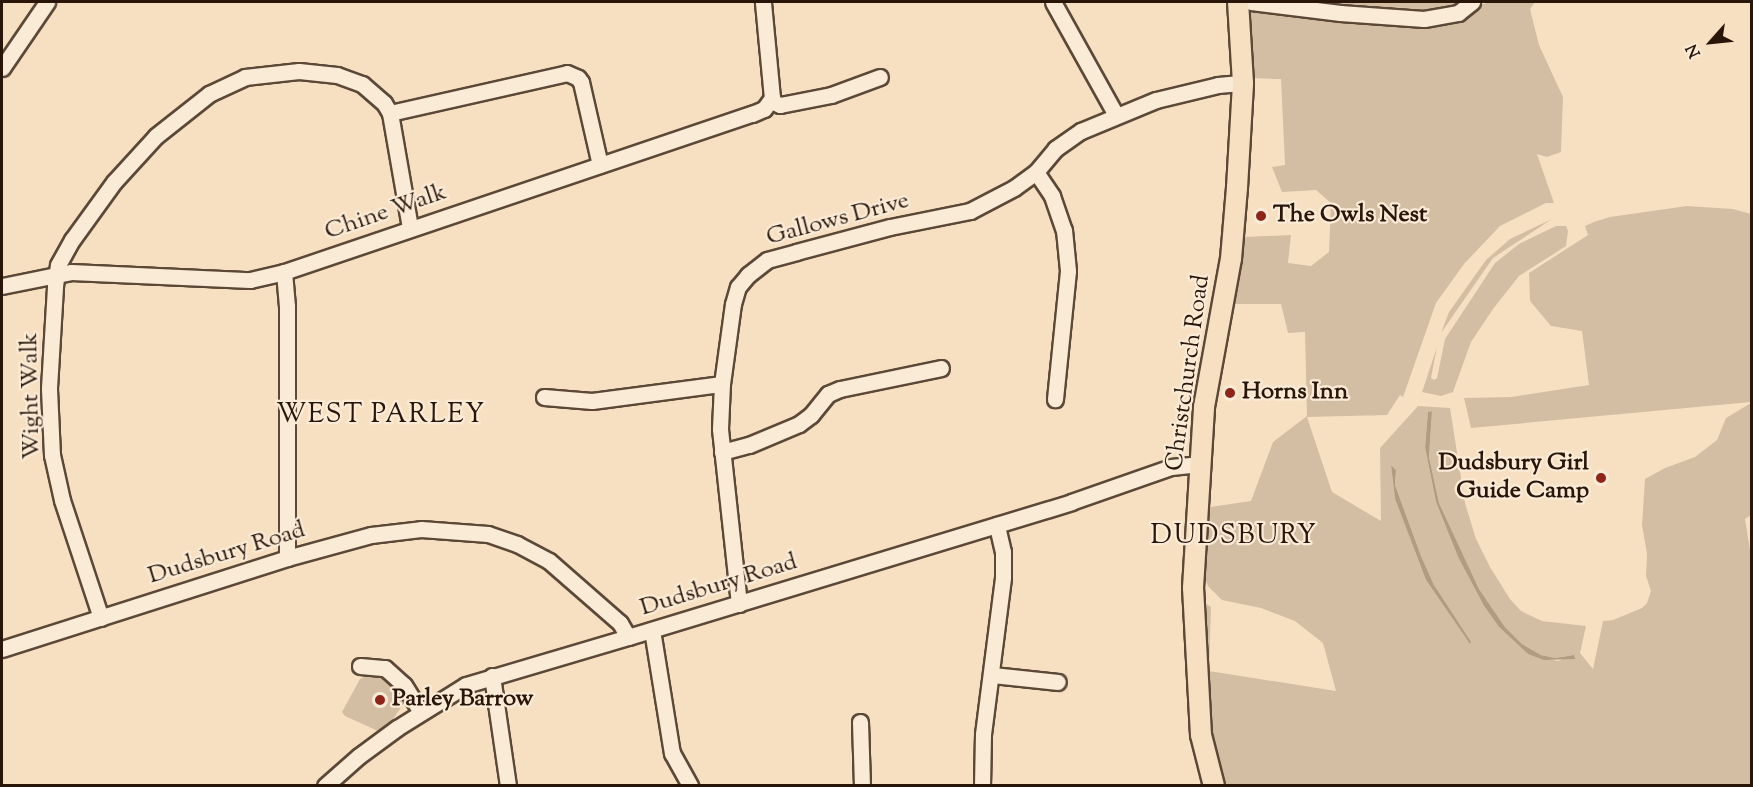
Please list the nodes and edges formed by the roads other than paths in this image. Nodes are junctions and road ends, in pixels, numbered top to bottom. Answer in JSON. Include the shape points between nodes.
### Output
{"nodes":[{"id":1,"x":48,"y":2,"type":"edge"},
{"id":2,"x":763,"y":2,"type":"edge"},
{"id":3,"x":1053,"y":2,"type":"edge"},
{"id":4,"x":1238,"y":2,"type":"edge"},
{"id":5,"x":1251,"y":2,"type":"edge"},
{"id":6,"x":1472,"y":2,"type":"edge"},
{"id":7,"x":2,"y":68,"type":"edge"},
{"id":8,"x":880,"y":77,"type":"dead end"},
{"id":9,"x":1243,"y":83,"type":"junction"},
{"id":10,"x":771,"y":101,"type":"junction"},
{"id":11,"x":390,"y":113,"type":"junction"},
{"id":12,"x":1116,"y":115,"type":"junction"},
{"id":13,"x":600,"y":165,"type":"junction"},
{"id":14,"x":1036,"y":172,"type":"junction"},
{"id":15,"x":410,"y":228,"type":"junction"},
{"id":16,"x":284,"y":272,"type":"junction"},
{"id":17,"x":57,"y":273,"type":"junction"},
{"id":18,"x":2,"y":286,"type":"edge"},
{"id":19,"x":941,"y":368,"type":"dead end"},
{"id":20,"x":722,"y":384,"type":"junction"},
{"id":21,"x":544,"y":397,"type":"dead end"},
{"id":22,"x":1055,"y":399,"type":"dead end"},
{"id":23,"x":722,"y":452,"type":"junction"},
{"id":24,"x":1200,"y":464,"type":"junction"},
{"id":25,"x":997,"y":525,"type":"junction"},
{"id":26,"x":287,"y":558,"type":"junction"},
{"id":27,"x":739,"y":604,"type":"junction"},
{"id":28,"x":101,"y":618,"type":"junction"},
{"id":29,"x":652,"y":630,"type":"junction"},
{"id":30,"x":628,"y":637,"type":"junction"},
{"id":31,"x":2,"y":649,"type":"edge"},
{"id":32,"x":360,"y":666,"type":"dead end"},
{"id":33,"x":993,"y":675,"type":"junction"},
{"id":34,"x":492,"y":676,"type":"junction"},
{"id":35,"x":1058,"y":682,"type":"dead end"},
{"id":36,"x":420,"y":712,"type":"junction"},
{"id":37,"x":860,"y":722,"type":"dead end"},
{"id":38,"x":328,"y":784,"type":"edge"},
{"id":39,"x":508,"y":786,"type":"edge"},
{"id":40,"x":690,"y":786,"type":"edge"},
{"id":41,"x":862,"y":786,"type":"edge"},
{"id":42,"x":982,"y":786,"type":"edge"},
{"id":43,"x":1214,"y":786,"type":"edge"}],
"edges":[{"from":1,"to":7,"type":"street"},
{"from":2,"to":10,"type":"street"},
{"from":3,"to":12,"type":"street"},
{"from":4,"to":9,"type":"main road","name":"Christchurch Road"},
{"from":5,"to":6,"type":"street","via":[[1424,19],[1458,13]]},
{"from":8,"to":10,"type":"street","via":[[831,95],[780,105]]},
{"from":9,"to":12,"type":"street","name":"Gallows Drive","via":[[1156,100]]},
{"from":9,"to":24,"type":"main road","name":"Christchurch Road","via":[[1231,259],[1204,407]]},
{"from":10,"to":13,"type":"street","name":"Chine Walk","via":[[752,114]]},
{"from":11,"to":13,"type":"street","via":[[572,74],[581,82]]},
{"from":11,"to":15,"type":"street"},
{"from":11,"to":17,"type":"street","via":[[362,84],[337,75],[280,72],[230,82],[165,129],[121,174],[62,256]]},
{"from":12,"to":14,"type":"street","name":"Gallows Drive","via":[[1066,141]]},
{"from":13,"to":15,"type":"street","name":"Chine Walk"},
{"from":14,"to":20,"type":"street","name":"Gallows Drive","via":[[970,210],[890,227],[757,267],[738,287]]},
{"from":14,"to":22,"type":"street","via":[[1052,196],[1064,231],[1068,271]]},
{"from":15,"to":16,"type":"street","name":"Chine Walk"},
{"from":16,"to":17,"type":"street","name":"Chine Walk","via":[[250,280]]},
{"from":16,"to":26,"type":"street"},
{"from":17,"to":18,"type":"street","name":"Chine Walk"},
{"from":17,"to":28,"type":"street","name":"Wight Walk","via":[[49,388],[52,455],[62,500]]},
{"from":19,"to":23,"type":"street","via":[[840,388],[828,394],[800,424]]},
{"from":20,"to":21,"type":"street","via":[[592,401]]},
{"from":20,"to":23,"type":"street","name":"Gallows Drive"},
{"from":23,"to":27,"type":"street","name":"Gallows Drive"},
{"from":24,"to":25,"type":"street","name":"Dudsbury Road","via":[[1171,467]]},
{"from":24,"to":43,"type":"main road","name":"Christchurch Road","via":[[1194,638],[1201,735]]},
{"from":25,"to":27,"type":"street","name":"Dudsbury Road"},
{"from":25,"to":33,"type":"street","via":[[1003,577]]},
{"from":26,"to":28,"type":"street","name":"Dudsbury Road"},
{"from":26,"to":30,"type":"street","name":"Dudsbury Road","via":[[400,530],[488,534],[549,561],[620,623]]},
{"from":27,"to":29,"type":"street","name":"Dudsbury Road"},
{"from":28,"to":31,"type":"street","name":"Dudsbury Road"},
{"from":29,"to":30,"type":"street","name":"Dudsbury Road"},
{"from":29,"to":40,"type":"street","via":[[672,753]]},
{"from":30,"to":34,"type":"street"},
{"from":32,"to":36,"type":"street","via":[[385,668],[404,685]]},
{"from":33,"to":35,"type":"street"},
{"from":33,"to":42,"type":"street","via":[[983,734]]},
{"from":34,"to":36,"type":"street","via":[[466,685]]},
{"from":34,"to":39,"type":"street"},
{"from":36,"to":38,"type":"street"},
{"from":37,"to":41,"type":"street"}]}
